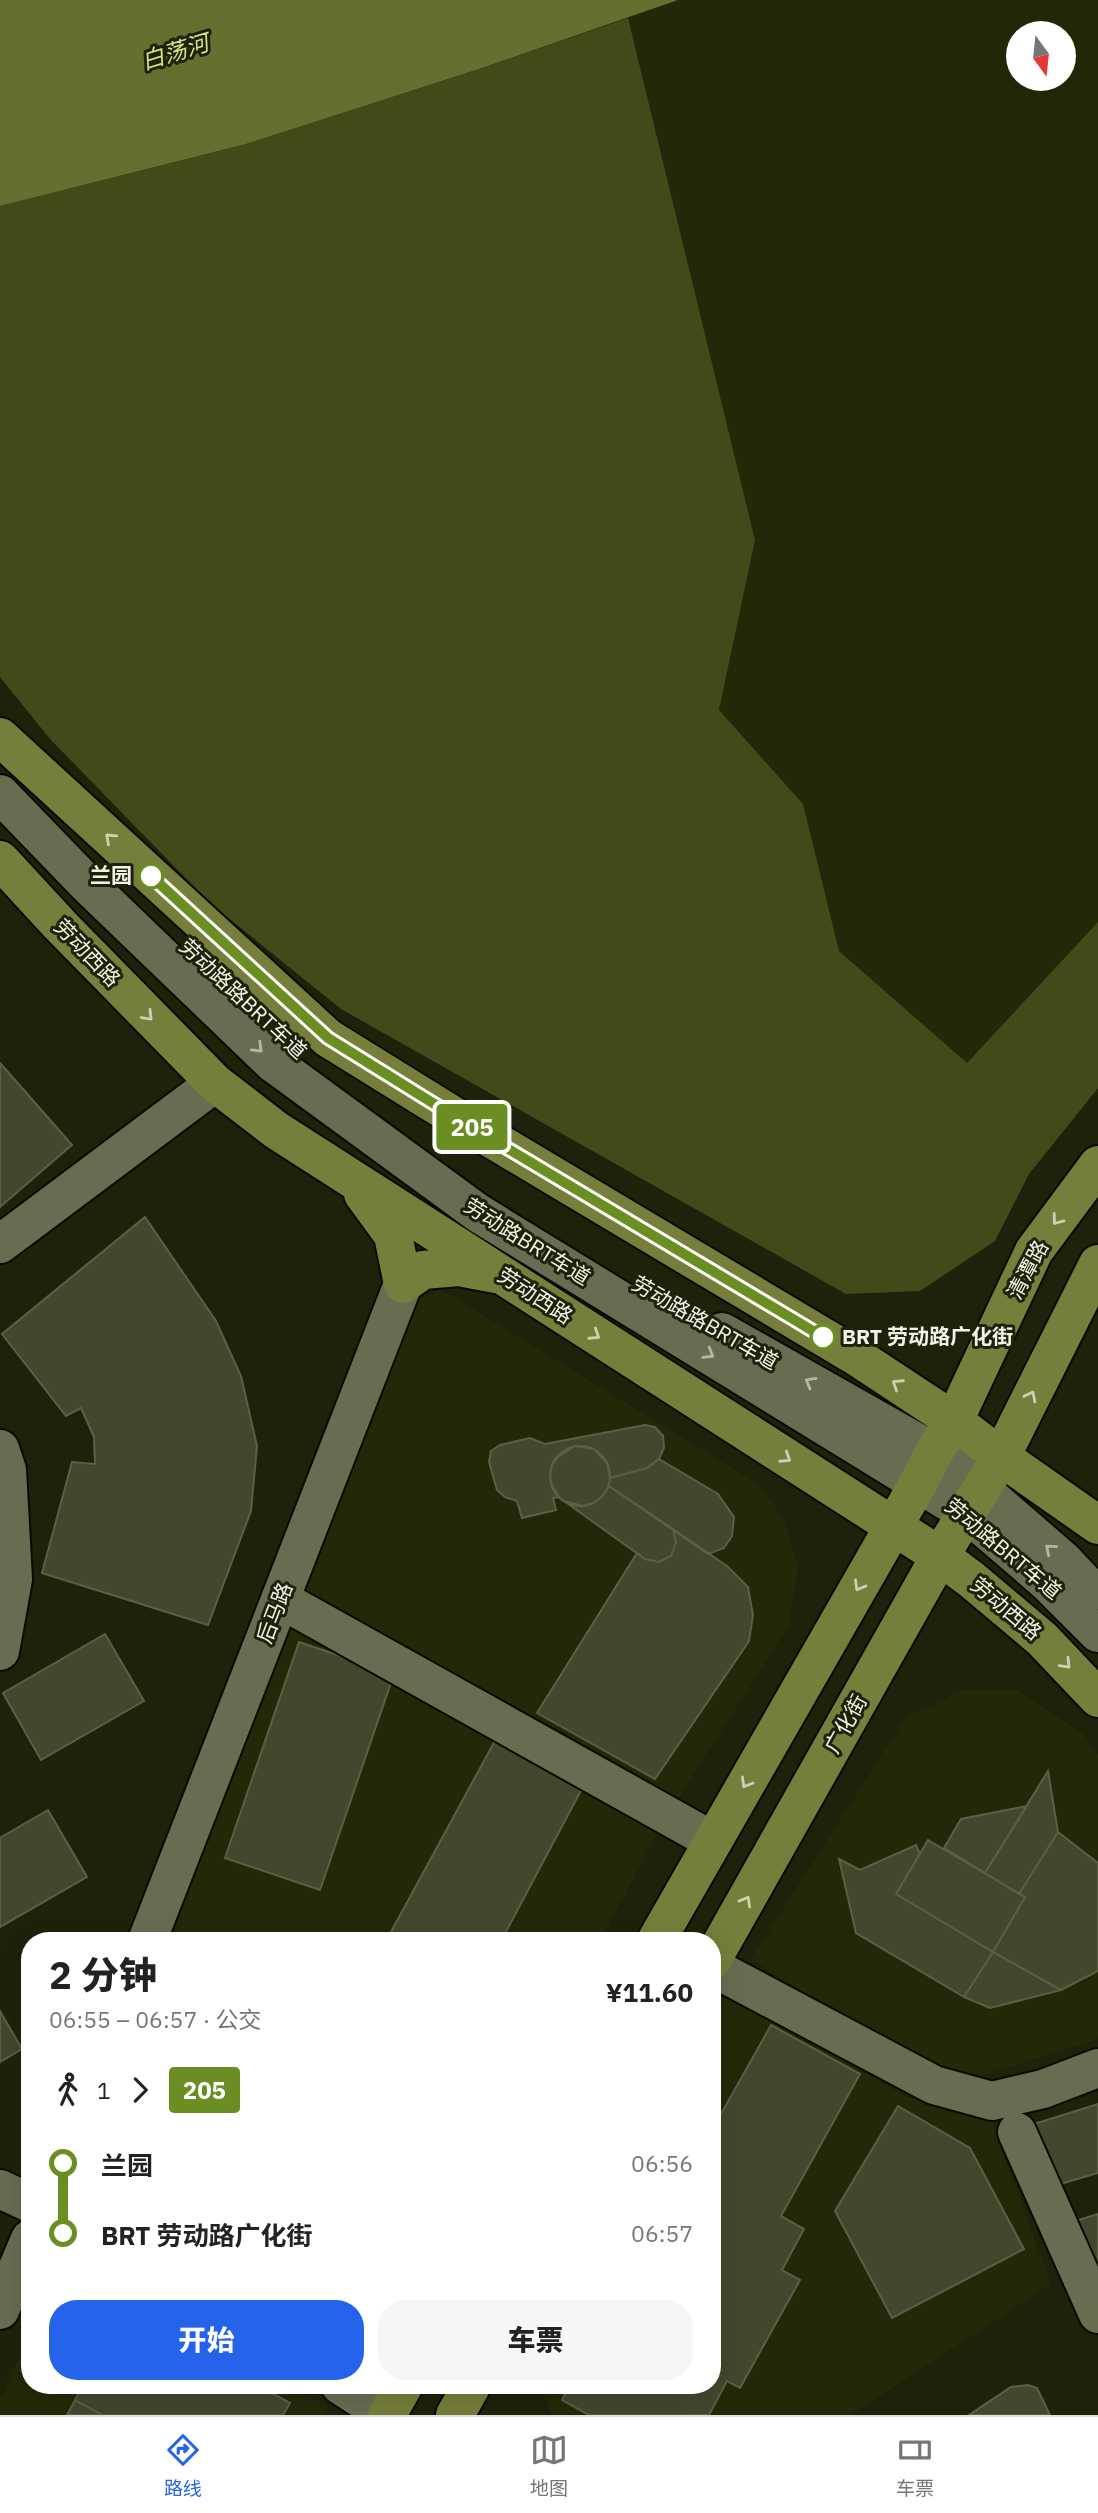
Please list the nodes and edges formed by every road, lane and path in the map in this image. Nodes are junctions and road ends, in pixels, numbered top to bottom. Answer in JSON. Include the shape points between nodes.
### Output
{"nodes":[{"id":1,"x":0,"y":737,"type":"edge"},
{"id":2,"x":0,"y":768,"type":"edge"},
{"id":3,"x":0,"y":794,"type":"edge"},
{"id":4,"x":0,"y":860,"type":"edge"},
{"id":5,"x":215,"y":1083,"type":"junction"},
{"id":6,"x":1098,"y":1165,"type":"edge"},
{"id":7,"x":352,"y":1179,"type":"junction"},
{"id":8,"x":526,"y":1242,"type":"junction"},
{"id":9,"x":0,"y":1244,"type":"edge"},
{"id":10,"x":1098,"y":1265,"type":"edge"},
{"id":11,"x":503,"y":1275,"type":"junction"},
{"id":12,"x":403,"y":1284,"type":"junction"},
{"id":13,"x":954,"y":1421,"type":"junction"},
{"id":14,"x":0,"y":1449,"type":"edge"},
{"id":15,"x":1000,"y":1457,"type":"junction"},
{"id":16,"x":926,"y":1467,"type":"junction"},
{"id":17,"x":974,"y":1501,"type":"junction"},
{"id":18,"x":1098,"y":1524,"type":"edge"},
{"id":19,"x":892,"y":1527,"type":"junction"},
{"id":20,"x":940,"y":1556,"type":"junction"},
{"id":21,"x":1098,"y":1598,"type":"edge"},
{"id":22,"x":280,"y":1599,"type":"junction"},
{"id":23,"x":1098,"y":1633,"type":"edge"},
{"id":24,"x":0,"y":1651,"type":"edge"},
{"id":25,"x":1098,"y":1698,"type":"edge"},
{"id":26,"x":713,"y":1841,"type":"junction"},
{"id":27,"x":150,"y":1932,"type":"edge"},
{"id":28,"x":661,"y":1932,"type":"edge"},
{"id":29,"x":721,"y":1944,"type":"edge"},
{"id":30,"x":721,"y":1972,"type":"edge"},
{"id":31,"x":1098,"y":2068,"type":"edge"},
{"id":32,"x":1017,"y":2132,"type":"dead end"},
{"id":33,"x":0,"y":2189,"type":"edge"},
{"id":34,"x":21,"y":2199,"type":"edge"},
{"id":35,"x":21,"y":2260,"type":"edge"},
{"id":36,"x":0,"y":2310,"type":"edge"},
{"id":37,"x":1098,"y":2314,"type":"edge"},
{"id":38,"x":354,"y":2394,"type":"edge"},
{"id":39,"x":399,"y":2394,"type":"edge"},
{"id":40,"x":467,"y":2394,"type":"edge"},
{"id":41,"x":386,"y":2415,"type":"edge"},
{"id":42,"x":455,"y":2415,"type":"edge"}],
"edges":[{"from":13,"to":1,"type":"main road","one_way":true,"via":[[857,1357],[328,1038]]},
{"from":16,"to":2,"type":"street","name":"劳动路路BRT车道","one_way":true,"via":[[506,1210],[335,1083],[221,981]]},
{"from":3,"to":8,"type":"street","name":"劳动路BRT车道","one_way":true,"via":[[273,1063],[478,1213]]},
{"from":4,"to":5,"type":"main road","name":"劳动西路","one_way":true},
{"from":5,"to":7,"type":"main road","name":"劳动西路"},
{"from":5,"to":9,"type":"street"},
{"from":6,"to":13,"type":"main road","name":"清潭路","one_way":true,"via":[[1034,1251]]},
{"from":7,"to":8,"type":"street"},
{"from":7,"to":11,"type":"main road","name":"劳动西路"},
{"from":7,"to":12,"type":"main road","via":[[393,1235]]},
{"from":8,"to":16,"type":"street","name":"劳动路BRT车道","one_way":true},
{"from":15,"to":10,"type":"main road","one_way":true},
{"from":11,"to":12,"type":"main road","via":[[459,1267],[423,1270]]},
{"from":11,"to":19,"type":"main road","name":"劳动西路","one_way":true},
{"from":12,"to":22,"type":"street","name":"后马路"},
{"from":13,"to":15,"type":"main road"},
{"from":13,"to":16,"type":"main road","name":"清潭路"},
{"from":14,"to":24,"type":"street","via":[[8,1470],[13,1579]]},
{"from":15,"to":16,"type":"street"},
{"from":15,"to":17,"type":"main road"},
{"from":15,"to":18,"type":"main road"},
{"from":16,"to":17,"type":"street","name":"劳动路路BRT车道"},
{"from":16,"to":19,"type":"main road","name":"清潭路"},
{"from":17,"to":20,"type":"main road","name":"广化街"},
{"from":21,"to":17,"type":"street","name":"劳动路路BRT车道","one_way":true,"via":[[1063,1560]]},
{"from":17,"to":23,"type":"street","name":"劳动路BRT车道"},
{"from":19,"to":20,"type":"main road","name":"劳动西路"},
{"from":19,"to":26,"type":"main road","one_way":true},
{"from":20,"to":25,"type":"main road","name":"劳动西路","one_way":true,"via":[[1042,1639]]},
{"from":29,"to":20,"type":"main road","name":"广化街","one_way":true},
{"from":22,"to":26,"type":"street"},
{"from":22,"to":27,"type":"street","name":"后马路"},
{"from":26,"to":28,"type":"main road"},
{"from":30,"to":31,"type":"street","via":[[934,2085],[992,2101]]},
{"from":32,"to":37,"type":"street"},
{"from":33,"to":34,"type":"street"},
{"from":35,"to":36,"type":"street"},
{"from":38,"to":41,"type":"street"},
{"from":39,"to":41,"type":"main road"},
{"from":40,"to":42,"type":"main road"}]}
